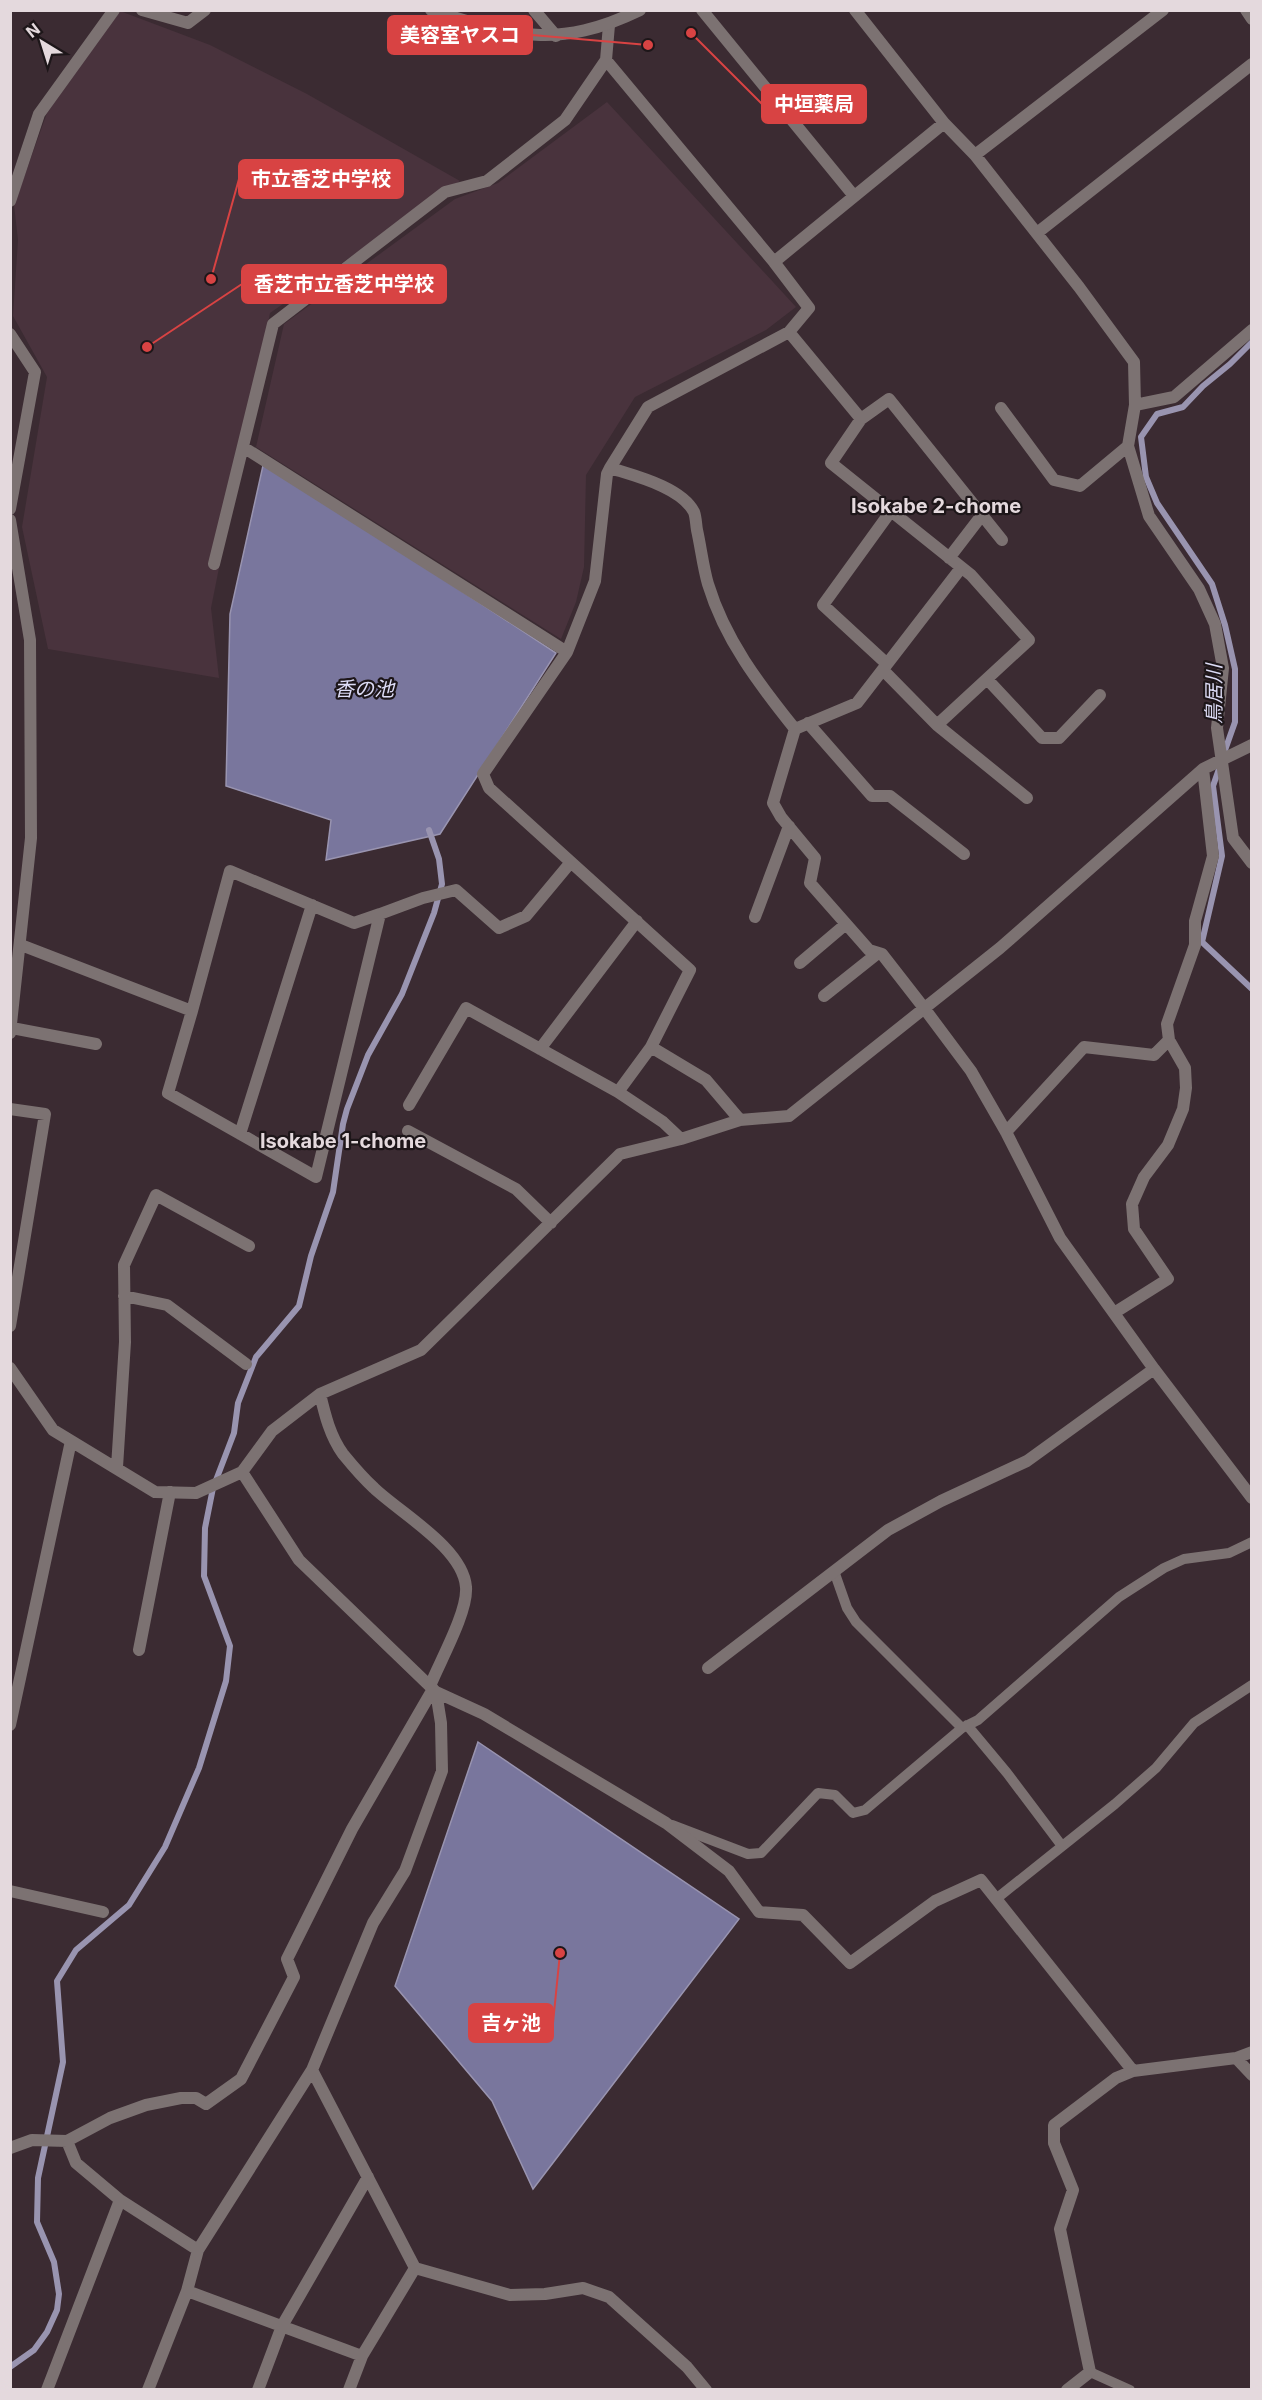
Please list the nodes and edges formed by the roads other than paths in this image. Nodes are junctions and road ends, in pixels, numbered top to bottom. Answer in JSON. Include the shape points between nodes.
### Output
{"nodes":[{"id":1,"x":114,"y":10,"type":"edge"},
{"id":2,"x":142,"y":10,"type":"edge"},
{"id":3,"x":205,"y":10,"type":"edge"},
{"id":4,"x":431,"y":10,"type":"edge"},
{"id":5,"x":534,"y":10,"type":"edge"},
{"id":6,"x":640,"y":10,"type":"edge"},
{"id":7,"x":702,"y":10,"type":"edge"},
{"id":8,"x":855,"y":10,"type":"edge"},
{"id":9,"x":1163,"y":10,"type":"edge"},
{"id":10,"x":1246,"y":10,"type":"edge"},
{"id":11,"x":1251,"y":19,"type":"edge"},
{"id":12,"x":609,"y":25,"type":"junction"},
{"id":13,"x":556,"y":36,"type":"junction"},
{"id":14,"x":606,"y":60,"type":"junction"},
{"id":15,"x":1251,"y":64,"type":"edge"},
{"id":16,"x":944,"y":123,"type":"junction"},
{"id":17,"x":975,"y":155,"type":"junction"},
{"id":18,"x":854,"y":196,"type":"junction"},
{"id":19,"x":10,"y":201,"type":"edge"},
{"id":20,"x":1037,"y":233,"type":"junction"},
{"id":21,"x":774,"y":262,"type":"junction"},
{"id":22,"x":789,"y":332,"type":"junction"},
{"id":23,"x":10,"y":334,"type":"edge"},
{"id":24,"x":1249,"y":337,"type":"edge"},
{"id":25,"x":1135,"y":405,"type":"junction"},
{"id":26,"x":1001,"y":408,"type":"dead end"},
{"id":27,"x":861,"y":419,"type":"junction"},
{"id":28,"x":1128,"y":446,"type":"junction"},
{"id":29,"x":243,"y":447,"type":"junction"},
{"id":30,"x":610,"y":468,"type":"junction"},
{"id":31,"x":10,"y":509,"type":"edge"},
{"id":32,"x":891,"y":511,"type":"junction"},
{"id":33,"x":982,"y":515,"type":"junction"},
{"id":34,"x":10,"y":520,"type":"edge"},
{"id":35,"x":1002,"y":540,"type":"dead end"},
{"id":36,"x":949,"y":558,"type":"junction"},
{"id":37,"x":214,"y":564,"type":"dead end"},
{"id":38,"x":961,"y":568,"type":"junction"},
{"id":39,"x":567,"y":652,"type":"junction"},
{"id":40,"x":885,"y":667,"type":"junction"},
{"id":41,"x":987,"y":679,"type":"junction"},
{"id":42,"x":1100,"y":695,"type":"dead end"},
{"id":43,"x":808,"y":723,"type":"junction"},
{"id":44,"x":937,"y":725,"type":"junction"},
{"id":45,"x":795,"y":729,"type":"junction"},
{"id":46,"x":1251,"y":745,"type":"edge"},
{"id":47,"x":1223,"y":759,"type":"junction"},
{"id":48,"x":1203,"y":769,"type":"junction"},
{"id":49,"x":1027,"y":798,"type":"dead end"},
{"id":50,"x":789,"y":826,"type":"junction"},
{"id":51,"x":964,"y":854,"type":"dead end"},
{"id":52,"x":572,"y":862,"type":"junction"},
{"id":53,"x":1251,"y":863,"type":"edge"},
{"id":54,"x":312,"y":905,"type":"junction"},
{"id":55,"x":380,"y":914,"type":"junction"},
{"id":56,"x":755,"y":917,"type":"dead end"},
{"id":57,"x":637,"y":921,"type":"junction"},
{"id":58,"x":846,"y":924,"type":"junction"},
{"id":59,"x":21,"y":945,"type":"junction"},
{"id":60,"x":878,"y":953,"type":"junction"},
{"id":61,"x":800,"y":963,"type":"dead end"},
{"id":62,"x":824,"y":996,"type":"dead end"},
{"id":63,"x":924,"y":1008,"type":"junction"},
{"id":64,"x":192,"y":1011,"type":"junction"},
{"id":65,"x":11,"y":1030,"type":"edge"},
{"id":66,"x":1169,"y":1040,"type":"junction"},
{"id":67,"x":96,"y":1044,"type":"dead end"},
{"id":68,"x":651,"y":1047,"type":"junction"},
{"id":69,"x":540,"y":1049,"type":"junction"},
{"id":70,"x":618,"y":1092,"type":"junction"},
{"id":71,"x":409,"y":1105,"type":"dead end"},
{"id":72,"x":10,"y":1109,"type":"edge"},
{"id":73,"x":740,"y":1120,"type":"junction"},
{"id":74,"x":408,"y":1131,"type":"dead end"},
{"id":75,"x":1005,"y":1132,"type":"junction"},
{"id":76,"x":240,"y":1134,"type":"junction"},
{"id":77,"x":681,"y":1139,"type":"junction"},
{"id":78,"x":551,"y":1223,"type":"junction"},
{"id":79,"x":249,"y":1245,"type":"dead end"},
{"id":80,"x":124,"y":1296,"type":"junction"},
{"id":81,"x":1114,"y":1313,"type":"junction"},
{"id":82,"x":10,"y":1326,"type":"edge"},
{"id":83,"x":246,"y":1364,"type":"dead end"},
{"id":84,"x":10,"y":1368,"type":"edge"},
{"id":85,"x":1154,"y":1369,"type":"junction"},
{"id":86,"x":320,"y":1394,"type":"junction"},
{"id":87,"x":72,"y":1441,"type":"junction"},
{"id":88,"x":117,"y":1467,"type":"junction"},
{"id":89,"x":242,"y":1472,"type":"junction"},
{"id":90,"x":170,"y":1492,"type":"junction"},
{"id":91,"x":1251,"y":1498,"type":"edge"},
{"id":92,"x":1251,"y":1542,"type":"edge"},
{"id":93,"x":834,"y":1571,"type":"junction"},
{"id":94,"x":139,"y":1650,"type":"dead end"},
{"id":95,"x":708,"y":1668,"type":"dead end"},
{"id":96,"x":1251,"y":1685,"type":"edge"},
{"id":97,"x":433,"y":1689,"type":"junction"},
{"id":98,"x":10,"y":1725,"type":"edge"},
{"id":99,"x":964,"y":1727,"type":"junction"},
{"id":100,"x":666,"y":1823,"type":"junction"},
{"id":101,"x":1062,"y":1846,"type":"junction"},
{"id":102,"x":10,"y":1890,"type":"edge"},
{"id":103,"x":996,"y":1899,"type":"junction"},
{"id":104,"x":103,"y":1912,"type":"dead end"},
{"id":105,"x":1251,"y":2052,"type":"edge"},
{"id":106,"x":1236,"y":2058,"type":"junction"},
{"id":107,"x":312,"y":2070,"type":"junction"},
{"id":108,"x":1133,"y":2071,"type":"junction"},
{"id":109,"x":1251,"y":2075,"type":"edge"},
{"id":110,"x":67,"y":2141,"type":"junction"},
{"id":111,"x":10,"y":2148,"type":"edge"},
{"id":112,"x":368,"y":2177,"type":"junction"},
{"id":113,"x":120,"y":2200,"type":"junction"},
{"id":114,"x":198,"y":2250,"type":"junction"},
{"id":115,"x":415,"y":2268,"type":"junction"},
{"id":116,"x":187,"y":2291,"type":"junction"},
{"id":117,"x":282,"y":2326,"type":"junction"},
{"id":118,"x":362,"y":2356,"type":"junction"},
{"id":119,"x":1090,"y":2372,"type":"junction"},
{"id":120,"x":47,"y":2390,"type":"edge"},
{"id":121,"x":148,"y":2390,"type":"edge"},
{"id":122,"x":258,"y":2390,"type":"edge"},
{"id":123,"x":349,"y":2390,"type":"edge"},
{"id":124,"x":706,"y":2390,"type":"edge"},
{"id":125,"x":1067,"y":2390,"type":"edge"},
{"id":126,"x":1130,"y":2390,"type":"edge"}],
"edges":[{"from":1,"to":19,"type":"street","via":[[39,114]]},
{"from":2,"to":3,"type":"street","via":[[188,23]]},
{"from":4,"to":13,"type":"street","via":[[491,29]]},
{"from":5,"to":13,"type":"street"},
{"from":6,"to":12,"type":"street"},
{"from":7,"to":18,"type":"street"},
{"from":8,"to":16,"type":"street"},
{"from":9,"to":17,"type":"street"},
{"from":10,"to":11,"type":"street"},
{"from":12,"to":13,"type":"street"},
{"from":12,"to":14,"type":"street"},
{"from":14,"to":21,"type":"street"},
{"from":14,"to":29,"type":"street","via":[[565,120],[487,181],[445,192],[273,324]]},
{"from":15,"to":20,"type":"street"},
{"from":16,"to":17,"type":"street"},
{"from":16,"to":18,"type":"street"},
{"from":17,"to":20,"type":"street"},
{"from":18,"to":21,"type":"street"},
{"from":20,"to":25,"type":"street","via":[[1134,362]]},
{"from":21,"to":22,"type":"street","via":[[809,308]]},
{"from":22,"to":27,"type":"street"},
{"from":22,"to":30,"type":"street","via":[[648,407]]},
{"from":23,"to":31,"type":"street","via":[[35,372]]},
{"from":24,"to":25,"type":"street","via":[[1174,397]]},
{"from":25,"to":28,"type":"street"},
{"from":26,"to":28,"type":"street","via":[[1054,480],[1080,486]]},
{"from":27,"to":32,"type":"street","via":[[831,463]]},
{"from":27,"to":33,"type":"street","via":[[889,399]]},
{"from":28,"to":47,"type":"street","via":[[1149,516],[1199,589],[1215,624],[1223,668],[1217,728]]},
{"from":29,"to":37,"type":"street"},
{"from":29,"to":39,"type":"street"},
{"from":30,"to":39,"type":"street","via":[[595,581]]},
{"from":30,"to":45,"type":"street","via":[[666,488],[694,512],[707,582],[716,607],[754,678]]},
{"from":32,"to":36,"type":"street"},
{"from":32,"to":40,"type":"street","via":[[823,605]]},
{"from":33,"to":35,"type":"street"},
{"from":33,"to":36,"type":"street"},
{"from":34,"to":59,"type":"street","via":[[30,640],[31,838]]},
{"from":36,"to":38,"type":"street"},
{"from":38,"to":40,"type":"street"},
{"from":38,"to":41,"type":"street","via":[[1029,640]]},
{"from":39,"to":52,"type":"street","via":[[483,774],[489,788]]},
{"from":40,"to":43,"type":"street","via":[[857,703]]},
{"from":40,"to":44,"type":"street"},
{"from":41,"to":42,"type":"street","via":[[1042,738],[1059,738]]},
{"from":41,"to":44,"type":"street"},
{"from":43,"to":45,"type":"street"},
{"from":43,"to":51,"type":"street","via":[[872,796],[890,796]]},
{"from":44,"to":49,"type":"street"},
{"from":45,"to":50,"type":"street","via":[[773,803]]},
{"from":46,"to":47,"type":"street"},
{"from":47,"to":48,"type":"street"},
{"from":47,"to":53,"type":"street","via":[[1233,838]]},
{"from":48,"to":63,"type":"street","via":[[1000,948]]},
{"from":48,"to":66,"type":"street","via":[[1213,856],[1195,921],[1195,945],[1167,1024]]},
{"from":50,"to":56,"type":"street"},
{"from":50,"to":58,"type":"street","via":[[815,858],[810,883]]},
{"from":52,"to":55,"type":"street","via":[[526,916],[499,928],[456,890]]},
{"from":52,"to":57,"type":"street"},
{"from":54,"to":55,"type":"street","via":[[354,922]]},
{"from":54,"to":64,"type":"street","via":[[230,871]]},
{"from":54,"to":76,"type":"street"},
{"from":55,"to":76,"type":"street","via":[[316,1177]]},
{"from":57,"to":68,"type":"street","via":[[690,970]]},
{"from":57,"to":69,"type":"street"},
{"from":58,"to":60,"type":"street","via":[[869,950]]},
{"from":58,"to":61,"type":"street"},
{"from":59,"to":64,"type":"street"},
{"from":59,"to":65,"type":"street"},
{"from":60,"to":62,"type":"street"},
{"from":60,"to":63,"type":"street"},
{"from":63,"to":73,"type":"street","via":[[789,1116]]},
{"from":63,"to":75,"type":"street","via":[[971,1071]]},
{"from":64,"to":76,"type":"street","via":[[168,1093]]},
{"from":65,"to":67,"type":"street"},
{"from":66,"to":75,"type":"street","via":[[1154,1055],[1084,1047]]},
{"from":66,"to":81,"type":"street","via":[[1185,1068],[1183,1108],[1168,1145],[1144,1177],[1132,1204],[1134,1229],[1168,1279]]},
{"from":68,"to":70,"type":"street"},
{"from":68,"to":73,"type":"street","via":[[706,1080]]},
{"from":69,"to":70,"type":"street"},
{"from":69,"to":71,"type":"street","via":[[466,1008]]},
{"from":70,"to":77,"type":"street"},
{"from":72,"to":82,"type":"street","via":[[45,1114]]},
{"from":73,"to":77,"type":"street"},
{"from":74,"to":78,"type":"street","via":[[516,1190]]},
{"from":75,"to":81,"type":"street","via":[[1060,1238]]},
{"from":77,"to":78,"type":"street","via":[[620,1154]]},
{"from":78,"to":86,"type":"street","via":[[421,1350]]},
{"from":79,"to":80,"type":"street","via":[[156,1195],[124,1265]]},
{"from":80,"to":83,"type":"street","via":[[167,1305]]},
{"from":80,"to":88,"type":"street"},
{"from":81,"to":85,"type":"street"},
{"from":84,"to":87,"type":"street","via":[[53,1430]]},
{"from":85,"to":91,"type":"street"},
{"from":85,"to":93,"type":"street","via":[[1027,1461],[888,1530]]},
{"from":86,"to":89,"type":"street","via":[[272,1431]]},
{"from":86,"to":97,"type":"street","via":[[329,1430],[342,1453],[373,1488],[442,1544],[457,1563],[466,1587],[461,1614]]},
{"from":87,"to":88,"type":"street"},
{"from":87,"to":98,"type":"street"},
{"from":88,"to":90,"type":"street","via":[[155,1492]]},
{"from":89,"to":90,"type":"street","via":[[196,1492]]},
{"from":89,"to":97,"type":"street","via":[[299,1560]]},
{"from":90,"to":94,"type":"street"},
{"from":92,"to":99,"type":"lane","via":[[1229,1553],[1184,1559],[1128,1591],[978,1720]]},
{"from":93,"to":95,"type":"street"},
{"from":93,"to":99,"type":"lane","via":[[856,1622]]},
{"from":96,"to":101,"type":"lane","via":[[1194,1723],[1156,1768]]},
{"from":97,"to":100,"type":"street","via":[[484,1714]]},
{"from":97,"to":107,"type":"street","via":[[441,1723],[442,1772],[405,1871],[373,1923]]},
{"from":97,"to":110,"type":"street","via":[[352,1830],[287,1959],[294,1977],[241,2079],[206,2104],[196,2098],[180,2098],[146,2105],[110,2118]]},
{"from":99,"to":100,"type":"lane","via":[[865,1810],[853,1813],[835,1794],[818,1793],[761,1853],[748,1854]]},
{"from":99,"to":101,"type":"lane","via":[[1006,1773]]},
{"from":100,"to":103,"type":"street","via":[[729,1871],[759,1912],[803,1916],[850,1963],[935,1901],[981,1880]]},
{"from":101,"to":103,"type":"lane"},
{"from":102,"to":104,"type":"street"},
{"from":103,"to":108,"type":"street"},
{"from":105,"to":106,"type":"street"},
{"from":106,"to":108,"type":"street"},
{"from":106,"to":109,"type":"street"},
{"from":107,"to":112,"type":"street"},
{"from":107,"to":114,"type":"street"},
{"from":108,"to":119,"type":"street","via":[[1116,2078],[1054,2125],[1054,2143],[1073,2190],[1059,2229]]},
{"from":110,"to":111,"type":"street","via":[[32,2140]]},
{"from":110,"to":113,"type":"street","via":[[76,2163]]},
{"from":112,"to":115,"type":"street"},
{"from":112,"to":117,"type":"street"},
{"from":113,"to":114,"type":"street"},
{"from":113,"to":120,"type":"street"},
{"from":114,"to":116,"type":"street"},
{"from":115,"to":118,"type":"street"},
{"from":115,"to":124,"type":"street","via":[[510,2295],[583,2288],[609,2297],[687,2367]]},
{"from":116,"to":117,"type":"street"},
{"from":116,"to":121,"type":"street"},
{"from":117,"to":118,"type":"street"},
{"from":117,"to":122,"type":"street"},
{"from":118,"to":123,"type":"street"},
{"from":119,"to":125,"type":"street"},
{"from":119,"to":126,"type":"lane"}]}
